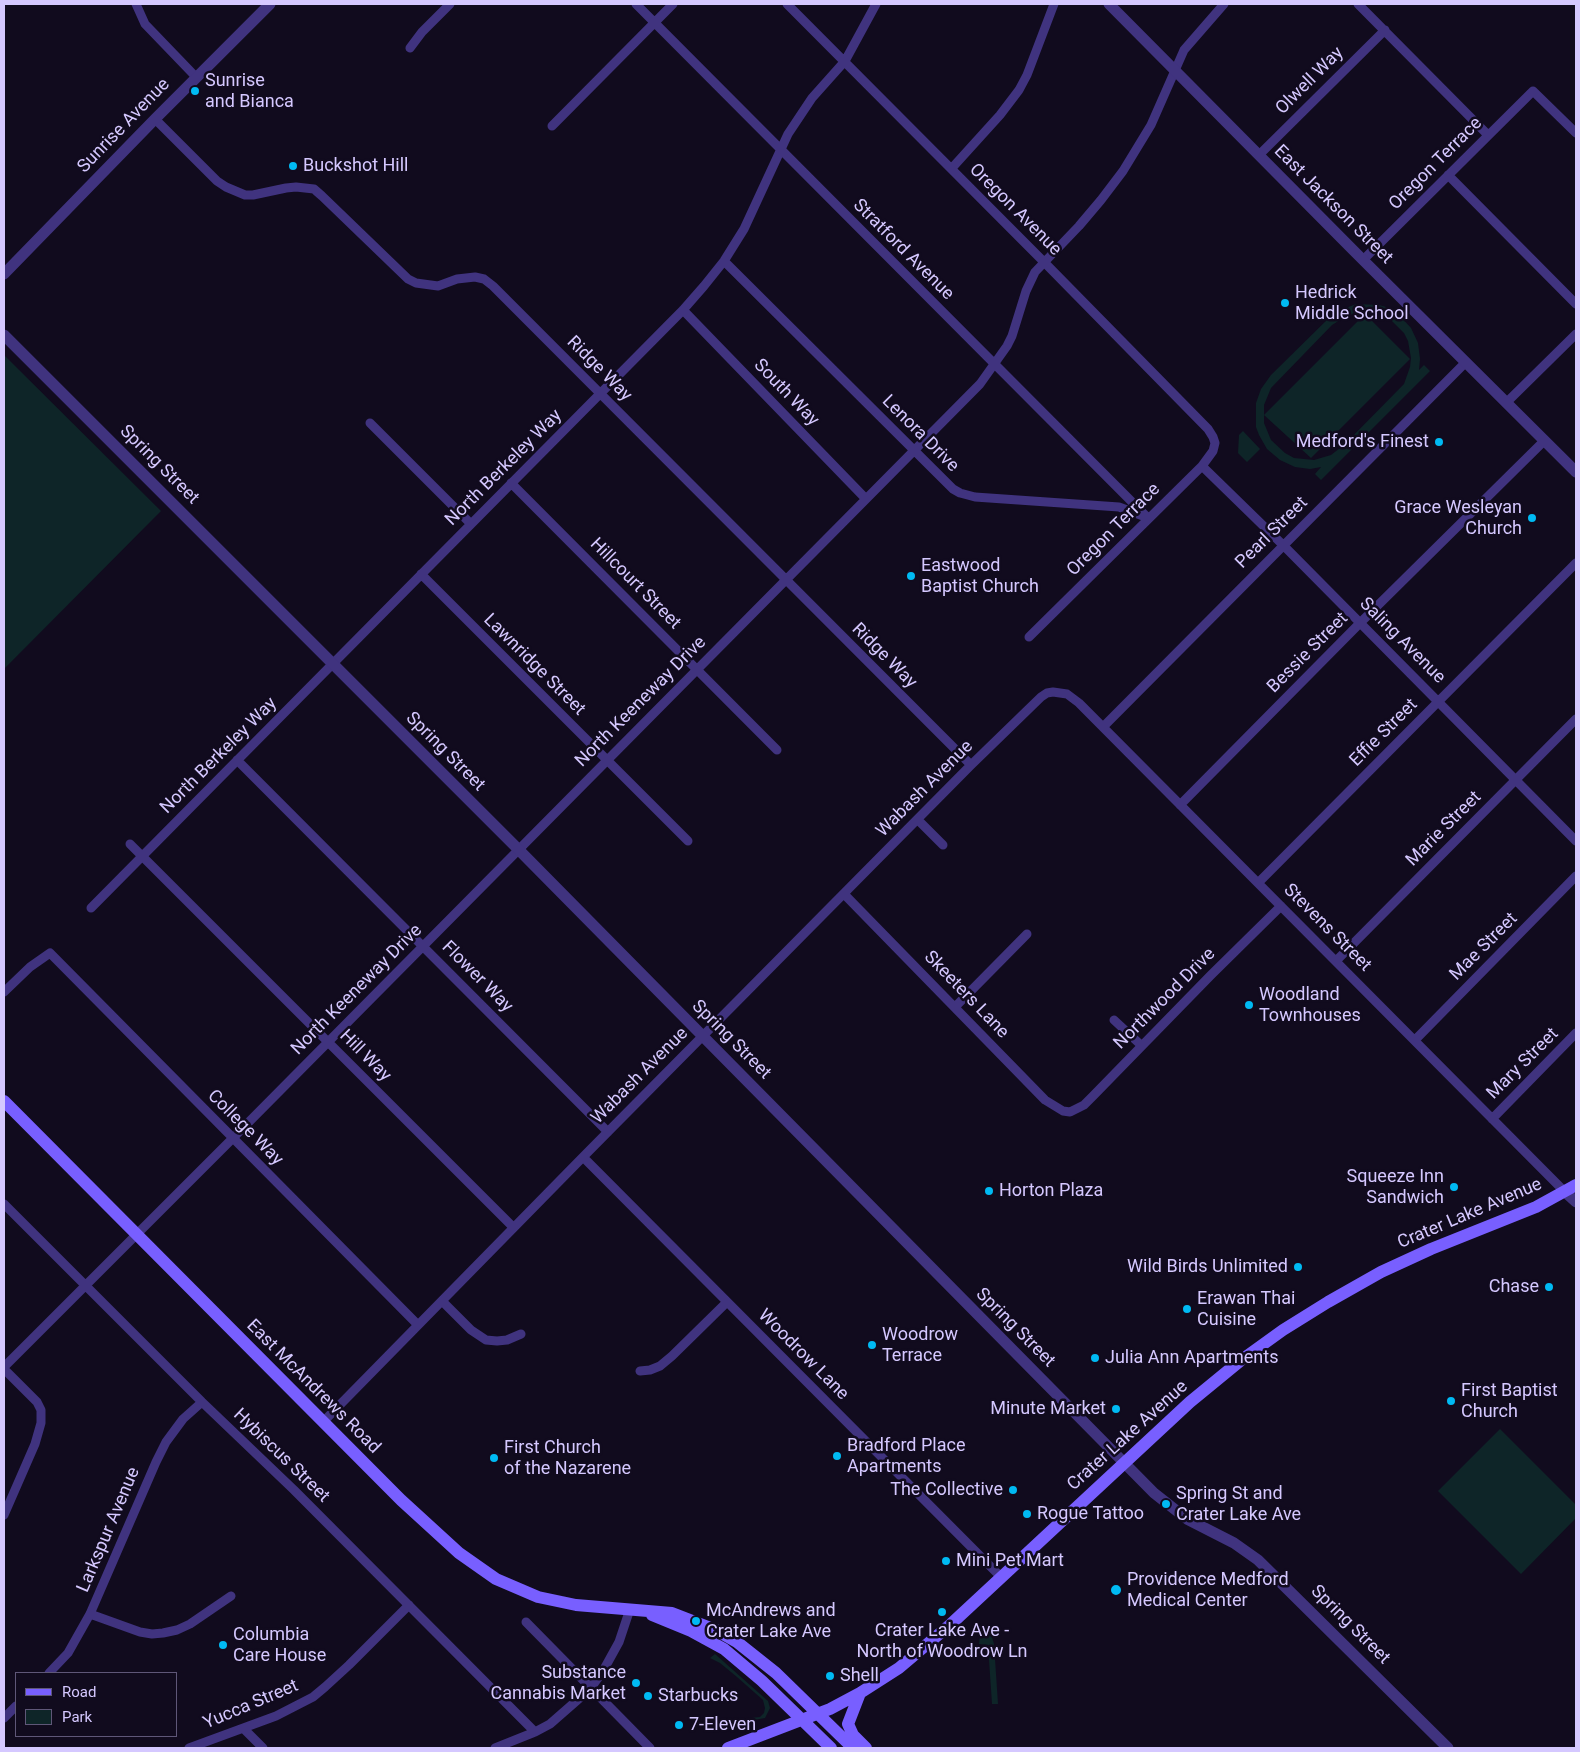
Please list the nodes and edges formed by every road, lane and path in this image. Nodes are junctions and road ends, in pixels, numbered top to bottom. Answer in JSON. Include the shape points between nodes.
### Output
{"nodes":[{"id":1,"x":136,"y":4,"type":"edge"},
{"id":2,"x":270,"y":4,"type":"edge"},
{"id":3,"x":450,"y":4,"type":"edge"},
{"id":4,"x":636,"y":4,"type":"edge"},
{"id":5,"x":673,"y":4,"type":"edge"},
{"id":6,"x":787,"y":4,"type":"edge"},
{"id":7,"x":876,"y":4,"type":"edge"},
{"id":8,"x":1054,"y":4,"type":"edge"},
{"id":9,"x":1109,"y":4,"type":"edge"},
{"id":10,"x":1224,"y":4,"type":"edge"},
{"id":11,"x":1358,"y":4,"type":"edge"},
{"id":12,"x":654,"y":22,"type":"junction"},
{"id":13,"x":1385,"y":30,"type":"junction"},
{"id":14,"x":410,"y":48,"type":"dead end"},
{"id":15,"x":845,"y":61,"type":"junction"},
{"id":16,"x":1174,"y":70,"type":"junction"},
{"id":17,"x":196,"y":77,"type":"junction"},
{"id":18,"x":155,"y":119,"type":"junction"},
{"id":19,"x":552,"y":126,"type":"dead end"},
{"id":20,"x":1576,"y":133,"type":"edge"},
{"id":21,"x":1488,"y":135,"type":"junction"},
{"id":22,"x":780,"y":149,"type":"junction"},
{"id":23,"x":1259,"y":155,"type":"junction"},
{"id":24,"x":952,"y":168,"type":"junction"},
{"id":25,"x":1448,"y":175,"type":"junction"},
{"id":26,"x":1363,"y":260,"type":"junction"},
{"id":27,"x":724,"y":261,"type":"junction"},
{"id":28,"x":1044,"y":262,"type":"junction"},
{"id":29,"x":4,"y":274,"type":"edge"},
{"id":30,"x":1576,"y":304,"type":"edge"},
{"id":31,"x":683,"y":310,"type":"junction"},
{"id":32,"x":1576,"y":334,"type":"edge"},
{"id":33,"x":4,"y":335,"type":"edge"},
{"id":34,"x":1466,"y":363,"type":"junction"},
{"id":35,"x":995,"y":364,"type":"junction"},
{"id":36,"x":600,"y":394,"type":"junction"},
{"id":37,"x":1506,"y":403,"type":"junction"},
{"id":38,"x":370,"y":423,"type":"dead end"},
{"id":39,"x":1544,"y":441,"type":"junction"},
{"id":40,"x":1214,"y":443,"type":"joint"},
{"id":41,"x":914,"y":450,"type":"junction"},
{"id":42,"x":1202,"y":466,"type":"junction"},
{"id":43,"x":1576,"y":472,"type":"edge"},
{"id":44,"x":511,"y":483,"type":"junction"},
{"id":45,"x":866,"y":499,"type":"junction"},
{"id":46,"x":1148,"y":518,"type":"junction"},
{"id":47,"x":471,"y":524,"type":"junction"},
{"id":48,"x":1283,"y":545,"type":"junction"},
{"id":49,"x":1576,"y":563,"type":"edge"},
{"id":50,"x":421,"y":574,"type":"junction"},
{"id":51,"x":785,"y":580,"type":"junction"},
{"id":52,"x":1360,"y":623,"type":"junction"},
{"id":53,"x":1029,"y":637,"type":"dead end"},
{"id":54,"x":333,"y":664,"type":"junction"},
{"id":55,"x":697,"y":669,"type":"junction"},
{"id":56,"x":1047,"y":693,"type":"joint"},
{"id":57,"x":1438,"y":702,"type":"junction"},
{"id":58,"x":1576,"y":720,"type":"edge"},
{"id":59,"x":1103,"y":727,"type":"junction"},
{"id":60,"x":777,"y":750,"type":"dead end"},
{"id":61,"x":237,"y":760,"type":"junction"},
{"id":62,"x":606,"y":760,"type":"junction"},
{"id":63,"x":971,"y":765,"type":"junction"},
{"id":64,"x":1516,"y":779,"type":"junction"},
{"id":65,"x":1180,"y":805,"type":"junction"},
{"id":66,"x":918,"y":820,"type":"junction"},
{"id":67,"x":688,"y":841,"type":"dead end"},
{"id":68,"x":1576,"y":841,"type":"edge"},
{"id":69,"x":130,"y":844,"type":"dead end"},
{"id":70,"x":943,"y":845,"type":"dead end"},
{"id":71,"x":518,"y":849,"type":"junction"},
{"id":72,"x":142,"y":856,"type":"junction"},
{"id":73,"x":1576,"y":876,"type":"edge"},
{"id":74,"x":1258,"y":883,"type":"junction"},
{"id":75,"x":844,"y":894,"type":"junction"},
{"id":76,"x":1281,"y":906,"type":"junction"},
{"id":77,"x":91,"y":908,"type":"dead end"},
{"id":78,"x":1027,"y":934,"type":"dead end"},
{"id":79,"x":423,"y":946,"type":"junction"},
{"id":80,"x":1336,"y":961,"type":"junction"},
{"id":81,"x":4,"y":992,"type":"edge"},
{"id":82,"x":955,"y":1007,"type":"junction"},
{"id":83,"x":1114,"y":1020,"type":"dead end"},
{"id":84,"x":1576,"y":1033,"type":"edge"},
{"id":85,"x":702,"y":1036,"type":"junction"},
{"id":86,"x":1415,"y":1040,"type":"junction"},
{"id":87,"x":328,"y":1042,"type":"junction"},
{"id":88,"x":1142,"y":1046,"type":"junction"},
{"id":89,"x":4,"y":1102,"type":"edge"},
{"id":90,"x":1070,"y":1112,"type":"joint"},
{"id":91,"x":1492,"y":1119,"type":"junction"},
{"id":92,"x":608,"y":1132,"type":"junction"},
{"id":93,"x":233,"y":1138,"type":"junction"},
{"id":94,"x":582,"y":1157,"type":"junction"},
{"id":95,"x":1571,"y":1188,"type":"edge"},
{"id":96,"x":1576,"y":1202,"type":"edge"},
{"id":97,"x":4,"y":1204,"type":"edge"},
{"id":98,"x":513,"y":1228,"type":"junction"},
{"id":99,"x":136,"y":1234,"type":"junction"},
{"id":100,"x":85,"y":1285,"type":"junction"},
{"id":101,"x":442,"y":1301,"type":"junction"},
{"id":102,"x":727,"y":1302,"type":"junction"},
{"id":103,"x":418,"y":1325,"type":"junction"},
{"id":104,"x":521,"y":1334,"type":"dead end"},
{"id":105,"x":4,"y":1368,"type":"edge"},
{"id":106,"x":640,"y":1371,"type":"dead end"},
{"id":107,"x":202,"y":1402,"type":"junction"},
{"id":108,"x":323,"y":1422,"type":"junction"},
{"id":109,"x":1124,"y":1463,"type":"junction"},
{"id":110,"x":4,"y":1515,"type":"edge"},
{"id":111,"x":1000,"y":1577,"type":"junction"},
{"id":112,"x":231,"y":1596,"type":"dead end"},
{"id":113,"x":409,"y":1605,"type":"junction"},
{"id":114,"x":630,"y":1609,"type":"junction"},
{"id":115,"x":645,"y":1611,"type":"junction"},
{"id":116,"x":90,"y":1614,"type":"junction"},
{"id":117,"x":526,"y":1622,"type":"dead end"},
{"id":118,"x":50,"y":1672,"type":"edge"},
{"id":119,"x":590,"y":1689,"type":"junction"},
{"id":120,"x":860,"y":1693,"type":"junction"},
{"id":121,"x":15,"y":1707,"type":"edge"},
{"id":122,"x":818,"y":1714,"type":"junction"},
{"id":123,"x":4,"y":1718,"type":"edge"},
{"id":124,"x":803,"y":1720,"type":"junction"},
{"id":125,"x":244,"y":1729,"type":"junction"},
{"id":126,"x":535,"y":1732,"type":"junction"},
{"id":127,"x":189,"y":1748,"type":"edge"},
{"id":128,"x":263,"y":1748,"type":"edge"},
{"id":129,"x":495,"y":1748,"type":"edge"},
{"id":130,"x":650,"y":1748,"type":"edge"},
{"id":131,"x":728,"y":1748,"type":"edge"},
{"id":132,"x":831,"y":1748,"type":"edge"},
{"id":133,"x":853,"y":1748,"type":"edge"},
{"id":134,"x":866,"y":1748,"type":"edge"},
{"id":135,"x":1448,"y":1748,"type":"edge"}],
"edges":[{"from":1,"to":17,"type":"street","via":[[144,24]]},
{"from":2,"to":17,"type":"street","name":"Sunrise Avenue"},
{"from":3,"to":14,"type":"street"},
{"from":4,"to":12,"type":"street","name":"Stratford Avenue"},
{"from":5,"to":12,"type":"street"},
{"from":6,"to":15,"type":"street","name":"Oregon Avenue"},
{"from":7,"to":15,"type":"street","name":"North Berkeley Way"},
{"from":8,"to":24,"type":"street","via":[[1019,90]]},
{"from":9,"to":16,"type":"street","name":"East Jackson Street"},
{"from":10,"to":16,"type":"street","name":"North Keeneway Drive","via":[[1184,50]]},
{"from":11,"to":13,"type":"street"},
{"from":12,"to":19,"type":"street"},
{"from":12,"to":22,"type":"street","name":"Stratford Avenue"},
{"from":13,"to":21,"type":"street"},
{"from":13,"to":23,"type":"street","name":"Olwell Way"},
{"from":15,"to":22,"type":"street","name":"North Berkeley Way","via":[[812,98]]},
{"from":15,"to":24,"type":"street","name":"Oregon Avenue"},
{"from":16,"to":23,"type":"street","name":"East Jackson Street"},
{"from":16,"to":28,"type":"street","name":"North Keeneway Drive","via":[[1151,124],[1123,171]]},
{"from":17,"to":18,"type":"street","name":"Sunrise Avenue"},
{"from":18,"to":29,"type":"street","name":"Sunrise Avenue"},
{"from":18,"to":36,"type":"street","name":"Ridge Way","via":[[226,187],[245,195],[291,187],[314,190],[416,284],[438,286],[466,277],[484,280]]},
{"from":20,"to":21,"type":"street","name":"Oregon Terrace","via":[[1533,91]]},
{"from":21,"to":25,"type":"street","name":"Oregon Terrace"},
{"from":22,"to":27,"type":"street","name":"North Berkeley Way","via":[[752,213]]},
{"from":22,"to":35,"type":"street","name":"Stratford Avenue"},
{"from":23,"to":26,"type":"street","name":"East Jackson Street"},
{"from":24,"to":28,"type":"street","name":"Oregon Avenue"},
{"from":25,"to":26,"type":"street","name":"Oregon Terrace"},
{"from":25,"to":30,"type":"street"},
{"from":26,"to":34,"type":"street","name":"East Jackson Street"},
{"from":27,"to":31,"type":"street","name":"North Berkeley Way"},
{"from":27,"to":41,"type":"street","name":"Lenora Drive"},
{"from":28,"to":35,"type":"street","name":"North Keeneway Drive","via":[[1030,281],[1012,336]]},
{"from":28,"to":40,"type":"street","name":"Oregon Avenue","via":[[1208,429]]},
{"from":31,"to":36,"type":"street","name":"North Berkeley Way"},
{"from":31,"to":45,"type":"street","name":"South Way"},
{"from":32,"to":37,"type":"street"},
{"from":33,"to":54,"type":"street","name":"Spring Street"},
{"from":34,"to":37,"type":"street","name":"East Jackson Street"},
{"from":34,"to":48,"type":"street","name":"Pearl Street"},
{"from":35,"to":41,"type":"street","name":"North Keeneway Drive","via":[[980,384]]},
{"from":35,"to":46,"type":"street","name":"Stratford Avenue"},
{"from":36,"to":44,"type":"street","name":"North Berkeley Way"},
{"from":36,"to":51,"type":"street","name":"Ridge Way"},
{"from":37,"to":39,"type":"street","name":"East Jackson Street"},
{"from":38,"to":47,"type":"street"},
{"from":39,"to":43,"type":"street","name":"East Jackson Street"},
{"from":39,"to":52,"type":"street","name":"Bessie Street"},
{"from":40,"to":42,"type":"street","name":"Oregon Terrace","via":[[1213,451]]},
{"from":41,"to":45,"type":"street","name":"North Keeneway Drive"},
{"from":41,"to":46,"type":"street","name":"Lenora Drive","via":[[960,493],[974,497],[1119,507]]},
{"from":42,"to":46,"type":"street","name":"Oregon Terrace"},
{"from":42,"to":48,"type":"street","name":"Saling Avenue"},
{"from":44,"to":47,"type":"street","name":"North Berkeley Way"},
{"from":44,"to":55,"type":"street","name":"Hillcourt Street"},
{"from":45,"to":51,"type":"street","name":"North Keeneway Drive"},
{"from":46,"to":53,"type":"street","name":"Oregon Terrace"},
{"from":47,"to":50,"type":"street","name":"North Berkeley Way"},
{"from":48,"to":52,"type":"street","name":"Saling Avenue"},
{"from":48,"to":59,"type":"street","name":"Pearl Street"},
{"from":49,"to":57,"type":"street","name":"Effie Street"},
{"from":50,"to":54,"type":"street","name":"North Berkeley Way"},
{"from":50,"to":62,"type":"street","name":"Lawnridge Street"},
{"from":51,"to":55,"type":"street","name":"North Keeneway Drive"},
{"from":51,"to":63,"type":"street","name":"Ridge Way"},
{"from":52,"to":57,"type":"street","name":"Saling Avenue"},
{"from":52,"to":65,"type":"street","name":"Bessie Street"},
{"from":54,"to":61,"type":"street","name":"North Berkeley Way"},
{"from":54,"to":71,"type":"street","name":"Spring Street"},
{"from":55,"to":60,"type":"street","name":"Hillcourt Street"},
{"from":55,"to":62,"type":"street","name":"North Keeneway Drive"},
{"from":56,"to":59,"type":"street","name":"Stevens Street","via":[[1067,694]]},
{"from":56,"to":63,"type":"street","name":"Wabash Avenue"},
{"from":57,"to":64,"type":"street","name":"Saling Avenue"},
{"from":57,"to":74,"type":"street","name":"Effie Street"},
{"from":58,"to":64,"type":"street","name":"Marie Street"},
{"from":59,"to":65,"type":"street","name":"Stevens Street"},
{"from":61,"to":72,"type":"street","name":"North Berkeley Way"},
{"from":61,"to":79,"type":"street","name":"Flower Way"},
{"from":62,"to":67,"type":"street","name":"Lawnridge Street"},
{"from":62,"to":71,"type":"street","name":"North Keeneway Drive"},
{"from":63,"to":66,"type":"street","name":"Wabash Avenue"},
{"from":64,"to":68,"type":"street","name":"Saling Avenue"},
{"from":64,"to":80,"type":"street","name":"Marie Street"},
{"from":65,"to":74,"type":"street","name":"Stevens Street"},
{"from":66,"to":70,"type":"street"},
{"from":66,"to":75,"type":"street","name":"Wabash Avenue"},
{"from":69,"to":72,"type":"street","name":"Hill Way"},
{"from":71,"to":79,"type":"street","name":"North Keeneway Drive"},
{"from":71,"to":85,"type":"street","name":"Spring Street"},
{"from":72,"to":77,"type":"street","name":"North Berkeley Way"},
{"from":72,"to":87,"type":"street","name":"Hill Way"},
{"from":73,"to":86,"type":"street","name":"Mae Street"},
{"from":74,"to":76,"type":"street","name":"Stevens Street"},
{"from":75,"to":82,"type":"street","name":"Skeeters Lane"},
{"from":75,"to":85,"type":"street","name":"Wabash Avenue"},
{"from":76,"to":80,"type":"street","name":"Stevens Street"},
{"from":76,"to":88,"type":"street","name":"Northwood Drive"},
{"from":78,"to":82,"type":"street"},
{"from":79,"to":87,"type":"street","name":"North Keeneway Drive"},
{"from":79,"to":92,"type":"street","name":"Flower Way"},
{"from":80,"to":86,"type":"street","name":"Stevens Street"},
{"from":81,"to":93,"type":"street","name":"College Way","via":[[50,953]]},
{"from":82,"to":90,"type":"street","name":"Skeeters Lane","via":[[1045,1100]]},
{"from":83,"to":88,"type":"street"},
{"from":84,"to":91,"type":"street","name":"Mary Street"},
{"from":85,"to":92,"type":"street","name":"Wabash Avenue"},
{"from":85,"to":109,"type":"street","name":"Spring Street"},
{"from":86,"to":91,"type":"street","name":"Stevens Street"},
{"from":87,"to":93,"type":"street","name":"North Keeneway Drive"},
{"from":87,"to":98,"type":"street","name":"Hill Way"},
{"from":88,"to":90,"type":"street","name":"Northwood Drive","via":[[1084,1105]]},
{"from":89,"to":99,"type":"main road","name":"East McAndrews Road"},
{"from":91,"to":95,"type":"street","name":"Stevens Street"},
{"from":92,"to":94,"type":"street","name":"Wabash Avenue"},
{"from":93,"to":99,"type":"street","name":"North Keeneway Drive"},
{"from":93,"to":103,"type":"street","name":"College Way"},
{"from":94,"to":98,"type":"street","name":"Wabash Avenue"},
{"from":94,"to":102,"type":"street","name":"Woodrow Lane"},
{"from":95,"to":96,"type":"street","name":"Stevens Street"},
{"from":95,"to":109,"type":"main road","name":"Crater Lake Avenue","via":[[1536,1207],[1407,1260],[1314,1310],[1224,1373]]},
{"from":97,"to":100,"type":"street","name":"Hybiscus Street"},
{"from":98,"to":101,"type":"street","name":"Wabash Avenue"},
{"from":99,"to":100,"type":"street","name":"North Keeneway Drive"},
{"from":99,"to":108,"type":"main road","name":"East McAndrews Road"},
{"from":100,"to":105,"type":"street","name":"North Keeneway Drive"},
{"from":100,"to":107,"type":"street","name":"Hybiscus Street"},
{"from":101,"to":103,"type":"street","name":"Wabash Avenue"},
{"from":101,"to":104,"type":"street","via":[[470,1330],[486,1340],[507,1340]]},
{"from":102,"to":106,"type":"street","via":[[660,1366]]},
{"from":102,"to":111,"type":"street","name":"Woodrow Lane"},
{"from":103,"to":108,"type":"street","name":"Wabash Avenue"},
{"from":105,"to":110,"type":"street","via":[[41,1410],[35,1444]]},
{"from":107,"to":113,"type":"street","name":"Hybiscus Street"},
{"from":107,"to":116,"type":"street","name":"Larkspur Avenue","via":[[183,1419],[159,1455]]},
{"from":108,"to":114,"type":"main road","name":"East McAndrews Road","via":[[435,1532],[496,1579],[518,1590],[557,1602]]},
{"from":109,"to":111,"type":"main road","name":"Crater Lake Avenue"},
{"from":109,"to":135,"type":"street","name":"Spring Street","via":[[1176,1512],[1234,1543],[1258,1560]]},
{"from":111,"to":120,"type":"main road","name":"Crater Lake Avenue","via":[[925,1647]]},
{"from":112,"to":116,"type":"street","via":[[190,1624],[163,1633],[140,1632]]},
{"from":113,"to":125,"type":"street","name":"Yucca Street","via":[[325,1687],[293,1708]]},
{"from":113,"to":126,"type":"street","name":"Hybiscus Street"},
{"from":114,"to":115,"type":"main road","name":"East McAndrews Road"},
{"from":114,"to":119,"type":"street","via":[[619,1642]]},
{"from":115,"to":122,"type":"main road","name":"East McAndrews Road","via":[[672,1613],[738,1642]]},
{"from":115,"to":124,"type":"main road","name":"East McAndrews Road","via":[[724,1649]]},
{"from":116,"to":118,"type":"street","name":"Larkspur Avenue","via":[[68,1653]]},
{"from":117,"to":119,"type":"street"},
{"from":119,"to":126,"type":"street","via":[[564,1713]]},
{"from":119,"to":130,"type":"street"},
{"from":120,"to":122,"type":"main road","name":"Crater Lake Avenue"},
{"from":120,"to":134,"type":"main road","via":[[848,1724],[853,1736]]},
{"from":121,"to":123,"type":"street"},
{"from":122,"to":124,"type":"main road","name":"Crater Lake Avenue"},
{"from":122,"to":133,"type":"main road","name":"East McAndrews Road"},
{"from":124,"to":131,"type":"main road","name":"Crater Lake Avenue"},
{"from":124,"to":132,"type":"main road","name":"East McAndrews Road"},
{"from":125,"to":127,"type":"street","name":"Yucca Street"},
{"from":125,"to":128,"type":"street"},
{"from":126,"to":129,"type":"street"}]}
